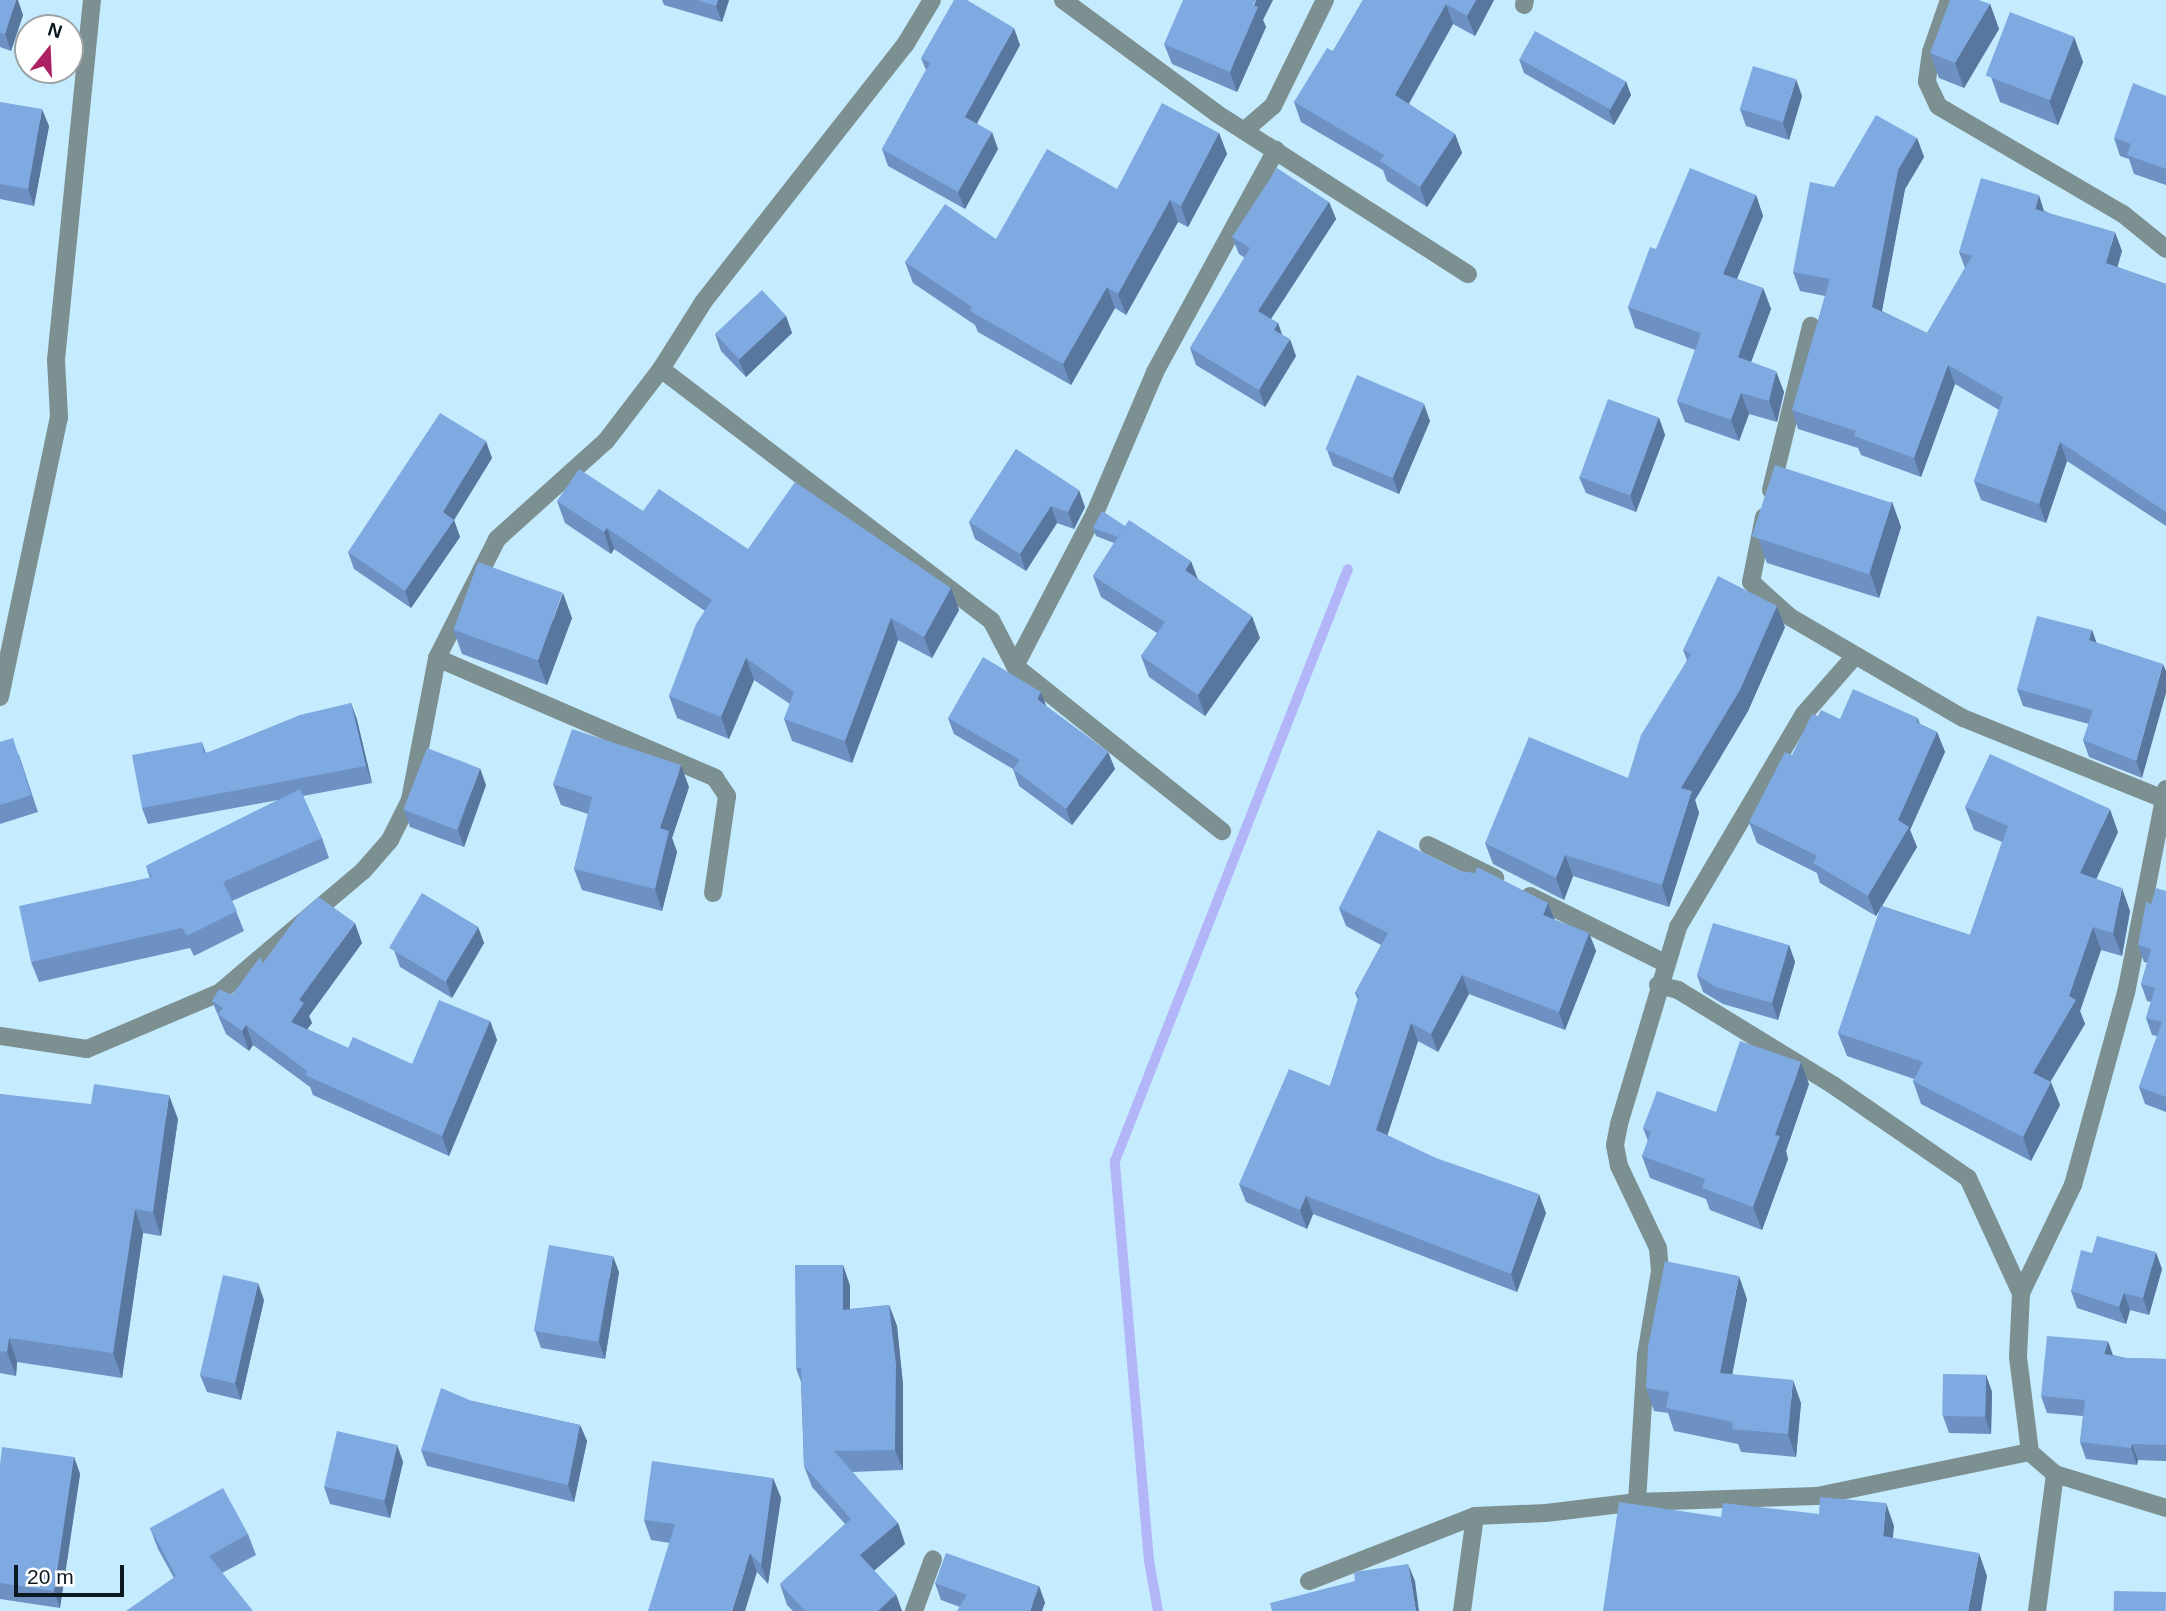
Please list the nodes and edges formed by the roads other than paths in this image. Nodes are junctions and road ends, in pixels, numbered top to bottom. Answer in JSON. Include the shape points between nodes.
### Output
{"nodes":[{"id":1,"x":92,"y":0,"type":"edge"},
{"id":2,"x":932,"y":0,"type":"edge"},
{"id":3,"x":1063,"y":0,"type":"edge"},
{"id":4,"x":1325,"y":0,"type":"edge"},
{"id":5,"x":1950,"y":0,"type":"edge"},
{"id":6,"x":1245,"y":130,"type":"junction"},
{"id":7,"x":1276,"y":150,"type":"junction"},
{"id":8,"x":2166,"y":250,"type":"edge"},
{"id":9,"x":1468,"y":274,"type":"dead end"},
{"id":10,"x":1811,"y":326,"type":"dead end"},
{"id":11,"x":661,"y":369,"type":"junction"},
{"id":12,"x":1854,"y":657,"type":"junction"},
{"id":13,"x":437,"y":658,"type":"junction"},
{"id":14,"x":1015,"y":666,"type":"junction"},
{"id":15,"x":0,"y":697,"type":"edge"},
{"id":16,"x":2164,"y":794,"type":"edge"},
{"id":17,"x":1222,"y":831,"type":"dead end"},
{"id":18,"x":1428,"y":845,"type":"dead end"},
{"id":19,"x":713,"y":893,"type":"dead end"},
{"id":20,"x":1665,"y":963,"type":"junction"},
{"id":21,"x":1658,"y":985,"type":"junction"},
{"id":22,"x":0,"y":1036,"type":"edge"},
{"id":23,"x":2021,"y":1293,"type":"junction"},
{"id":24,"x":2030,"y":1452,"type":"junction"},
{"id":25,"x":2055,"y":1474,"type":"junction"},
{"id":26,"x":1637,"y":1502,"type":"junction"},
{"id":27,"x":2166,"y":1508,"type":"edge"},
{"id":28,"x":1475,"y":1516,"type":"junction"},
{"id":29,"x":933,"y":1559,"type":"dead end"},
{"id":30,"x":1309,"y":1581,"type":"dead end"},
{"id":31,"x":914,"y":1611,"type":"edge"},
{"id":32,"x":1462,"y":1611,"type":"edge"},
{"id":33,"x":2037,"y":1611,"type":"edge"}],
"edges":[{"from":1,"to":15,"type":"street","via":[[55,360],[60,418]]},
{"from":2,"to":11,"type":"street","via":[[905,45],[704,301]]},
{"from":3,"to":6,"type":"street"},
{"from":4,"to":6,"type":"street","via":[[1273,106]]},
{"from":5,"to":8,"type":"street","via":[[1931,52],[1927,82],[1938,106],[2123,214]]},
{"from":6,"to":7,"type":"street"},
{"from":7,"to":9,"type":"street"},
{"from":7,"to":14,"type":"street","via":[[1155,372],[1095,513]]},
{"from":10,"to":12,"type":"street","via":[[1751,582],[1790,617]]},
{"from":11,"to":13,"type":"street","via":[[606,441],[496,539]]},
{"from":11,"to":14,"type":"street","via":[[991,620]]},
{"from":12,"to":16,"type":"street","via":[[1963,718]]},
{"from":12,"to":20,"type":"street","via":[[1804,715],[1678,927]]},
{"from":13,"to":19,"type":"street","via":[[715,778],[727,796]]},
{"from":13,"to":22,"type":"street","via":[[410,800],[390,840],[352,880],[219,993],[87,1049]]},
{"from":14,"to":17,"type":"street"},
{"from":16,"to":23,"type":"street","via":[[2126,993],[2073,1185]]},
{"from":18,"to":20,"type":"street"},
{"from":20,"to":21,"type":"street"},
{"from":21,"to":23,"type":"street","via":[[1678,990],[1833,1085],[1968,1178]]},
{"from":21,"to":26,"type":"street","via":[[1615,1145],[1619,1166],[1658,1248],[1660,1271],[1646,1355]]},
{"from":23,"to":24,"type":"street","via":[[2018,1357]]},
{"from":24,"to":25,"type":"street"},
{"from":24,"to":26,"type":"street","via":[[1817,1496]]},
{"from":25,"to":27,"type":"street"},
{"from":25,"to":33,"type":"street"},
{"from":26,"to":28,"type":"street"},
{"from":28,"to":30,"type":"street"},
{"from":28,"to":32,"type":"street"},
{"from":29,"to":31,"type":"street"}]}
